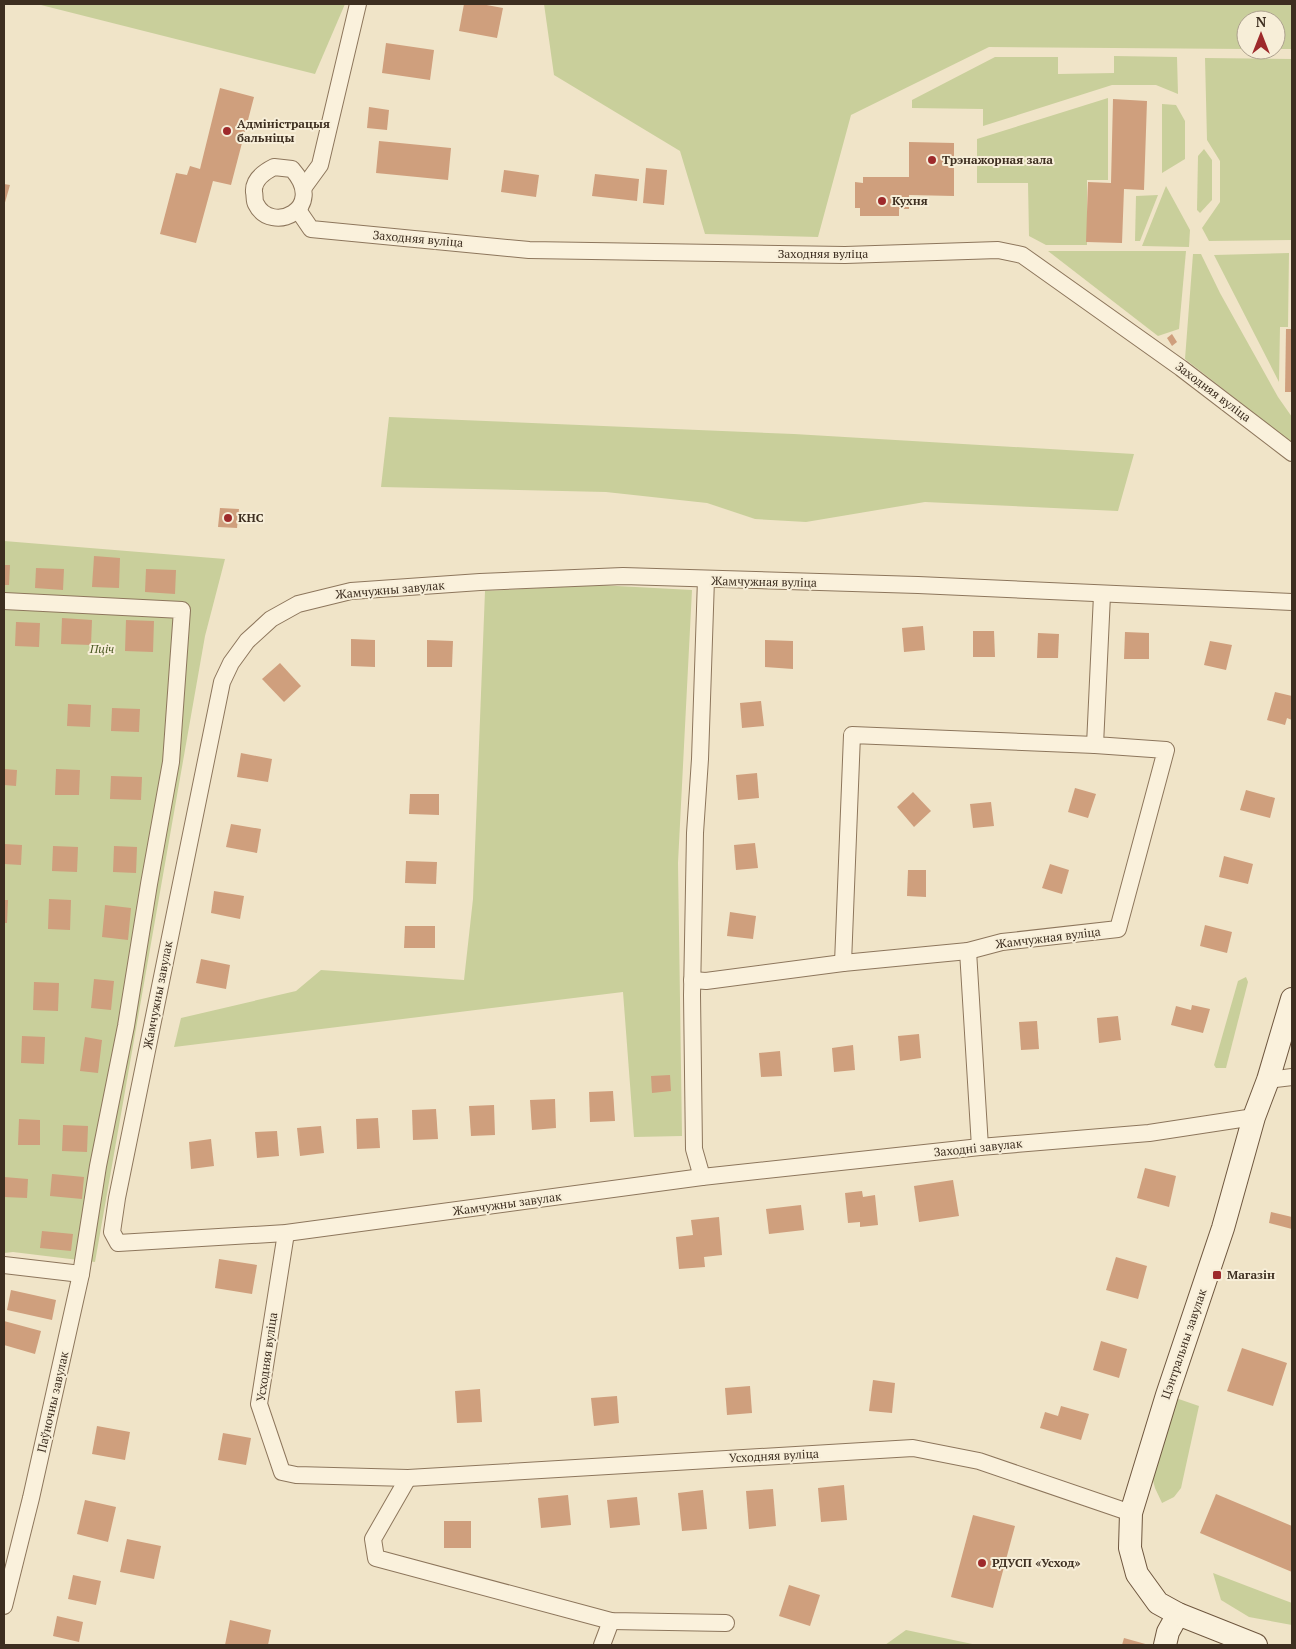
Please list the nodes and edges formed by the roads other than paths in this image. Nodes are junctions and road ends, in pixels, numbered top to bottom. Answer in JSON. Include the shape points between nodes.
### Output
{"nodes":[{"id":1,"x":358,"y":4,"type":"edge"},
{"id":2,"x":304,"y":188,"type":"junction"},
{"id":3,"x":298,"y":210,"type":"junction"},
{"id":4,"x":1292,"y":453,"type":"edge"},
{"id":5,"x":706,"y":579,"type":"junction"},
{"id":6,"x":1102,"y":595,"type":"junction"},
{"id":7,"x":4,"y":601,"type":"edge"},
{"id":8,"x":1292,"y":602,"type":"edge"},
{"id":9,"x":1096,"y":745,"type":"junction"},
{"id":10,"x":968,"y":951,"type":"junction"},
{"id":11,"x":843,"y":963,"type":"junction"},
{"id":12,"x":692,"y":980,"type":"junction"},
{"id":13,"x":1292,"y":999,"type":"edge"},
{"id":14,"x":1292,"y":1078,"type":"edge"},
{"id":15,"x":1268,"y":1080,"type":"junction"},
{"id":16,"x":1254,"y":1117,"type":"junction"},
{"id":17,"x":980,"y":1148,"type":"junction"},
{"id":18,"x":702,"y":1177,"type":"junction"},
{"id":19,"x":286,"y":1233,"type":"junction"},
{"id":20,"x":4,"y":1265,"type":"edge"},
{"id":21,"x":82,"y":1274,"type":"junction"},
{"id":22,"x":408,"y":1478,"type":"junction"},
{"id":23,"x":1131,"y":1512,"type":"junction"},
{"id":24,"x":4,"y":1606,"type":"edge"},
{"id":25,"x":1178,"y":1614,"type":"junction"},
{"id":26,"x":611,"y":1621,"type":"junction"},
{"id":27,"x":726,"y":1623,"type":"dead end"},
{"id":28,"x":602,"y":1645,"type":"edge"},
{"id":29,"x":1165,"y":1645,"type":"edge"},
{"id":30,"x":1256,"y":1645,"type":"edge"}],
"edges":[{"from":1,"to":2,"type":"street","via":[[320,164]]},
{"from":2,"to":3,"type":"street","via":[[304,200]]},
{"from":2,"to":3,"type":"street","via":[[292,169],[274,167],[264,172],[254,186],[255,203],[267,216],[284,218]]},
{"from":3,"to":4,"type":"street","name":"Заходняя вуліца","via":[[311,229],[529,250],[845,255],[998,250],[1022,255],[1181,368]]},
{"from":5,"to":6,"type":"street","name":"Жамчужная вуліца","via":[[918,585]]},
{"from":5,"to":12,"type":"street","name":"Жамчужная вуліца","via":[[700,759],[694,833]]},
{"from":5,"to":19,"type":"street","name":"Жамчужны завулак","via":[[623,576],[351,591],[298,604],[272,619],[247,641],[231,663],[222,682],[215,713],[112,1232],[118,1243]]},
{"from":6,"to":8,"type":"street","name":"Жамчужная вуліца"},
{"from":6,"to":9,"type":"street"},
{"from":7,"to":21,"type":"street","name":"Паўночны завулак","via":[[182,610],[171,762],[126,1026],[98,1166]]},
{"from":9,"to":10,"type":"street","name":"Жамчужная вуліца","via":[[1166,750],[1118,929],[1002,942]]},
{"from":9,"to":11,"type":"street","name":"Жамчужная вуліца","via":[[852,735]]},
{"from":10,"to":11,"type":"street","name":"Жамчужная вуліца"},
{"from":10,"to":17,"type":"street"},
{"from":11,"to":12,"type":"street","name":"Жамчужная вуліца"},
{"from":12,"to":18,"type":"street","name":"Жамчужная вуліца","via":[[694,1149]]},
{"from":13,"to":15,"type":"street","name":"Цэнтральны завулак"},
{"from":14,"to":15,"type":"street"},
{"from":15,"to":16,"type":"street","name":"Цэнтральны завулак"},
{"from":16,"to":17,"type":"street","name":"Заходні завулак","via":[[1149,1133]]},
{"from":16,"to":23,"type":"street","name":"Цэнтральны завулак","via":[[1223,1228]]},
{"from":17,"to":18,"type":"street","name":"Заходні завулак"},
{"from":18,"to":19,"type":"street","name":"Жамчужны завулак"},
{"from":19,"to":22,"type":"street","name":"Усходняя вуліца","via":[[259,1404],[282,1472]]},
{"from":20,"to":21,"type":"street"},
{"from":21,"to":24,"type":"street","name":"Паўночны завулак"},
{"from":22,"to":23,"type":"street","name":"Усходняя вуліца","via":[[913,1448],[979,1461]]},
{"from":22,"to":26,"type":"street","via":[[373,1539],[376,1558]]},
{"from":23,"to":25,"type":"street","name":"Цэнтральны завулак","via":[[1130,1548],[1137,1574],[1158,1603]]},
{"from":25,"to":29,"type":"street"},
{"from":25,"to":30,"type":"street","name":"Цэнтральны завулак"},
{"from":26,"to":27,"type":"street"},
{"from":26,"to":28,"type":"street"}]}
